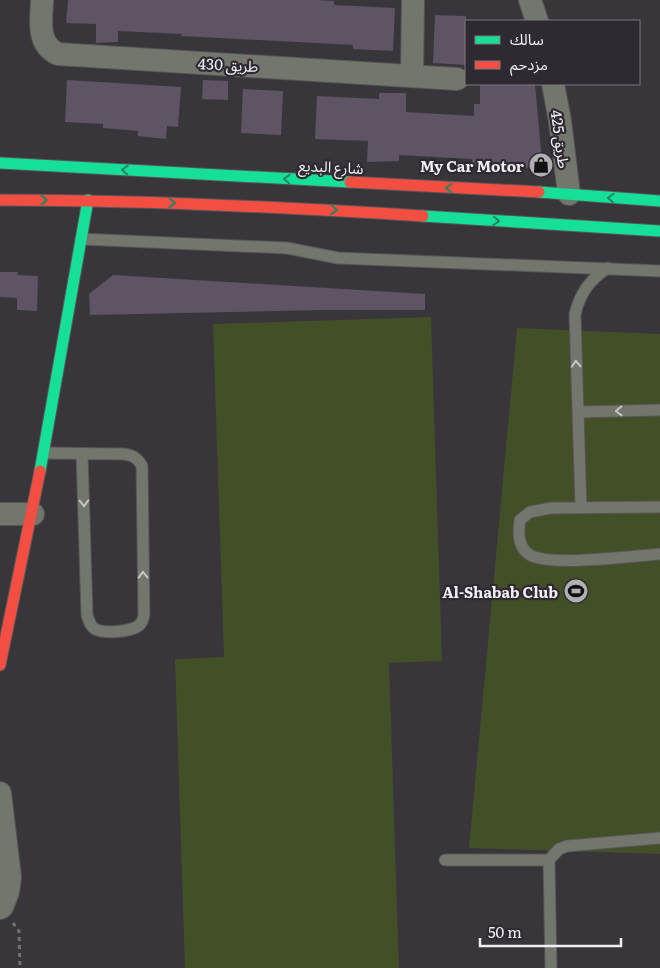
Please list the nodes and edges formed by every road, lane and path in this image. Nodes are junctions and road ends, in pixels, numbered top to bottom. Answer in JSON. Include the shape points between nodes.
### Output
{"nodes":[{"id":1,"x":413,"y":0,"type":"edge"},
{"id":2,"x":530,"y":0,"type":"edge"},
{"id":3,"x":42,"y":2,"type":"dead end"},
{"id":4,"x":537,"y":20,"type":"edge"},
{"id":5,"x":412,"y":76,"type":"junction"},
{"id":6,"x":456,"y":79,"type":"dead end"},
{"id":7,"x":553,"y":85,"type":"edge"},
{"id":8,"x":0,"y":163,"type":"edge"},
{"id":9,"x":569,"y":194,"type":"junction"},
{"id":10,"x":0,"y":200,"type":"edge"},
{"id":11,"x":88,"y":200,"type":"junction"},
{"id":12,"x":660,"y":201,"type":"edge"},
{"id":13,"x":660,"y":231,"type":"edge"},
{"id":14,"x":82,"y":239,"type":"junction"},
{"id":15,"x":608,"y":268,"type":"junction"},
{"id":16,"x":660,"y":271,"type":"edge"},
{"id":17,"x":660,"y":410,"type":"edge"},
{"id":18,"x":579,"y":412,"type":"junction"},
{"id":19,"x":44,"y":453,"type":"junction"},
{"id":20,"x":82,"y":454,"type":"junction"},
{"id":21,"x":660,"y":507,"type":"edge"},
{"id":22,"x":582,"y":508,"type":"junction"},
{"id":23,"x":0,"y":514,"type":"edge"},
{"id":24,"x":33,"y":514,"type":"junction"},
{"id":25,"x":660,"y":554,"type":"edge"},
{"id":26,"x":0,"y":665,"type":"edge"},
{"id":27,"x":0,"y":793,"type":"edge"},
{"id":28,"x":660,"y":838,"type":"edge"},
{"id":29,"x":445,"y":860,"type":"dead end"},
{"id":30,"x":549,"y":860,"type":"junction"},
{"id":31,"x":1,"y":907,"type":"edge"},
{"id":32,"x":20,"y":968,"type":"edge"},
{"id":33,"x":550,"y":968,"type":"edge"}],
"edges":[{"from":1,"to":5,"type":"street"},
{"from":2,"to":4,"type":"street"},
{"from":3,"to":5,"type":"street","name":"طريق 430","via":[[42,39],[58,54]]},
{"from":5,"to":6,"type":"street","name":"طريق 430"},
{"from":7,"to":9,"type":"street","name":"طريق 425"},
{"from":9,"to":8,"type":"main road","name":"شارع البديع","one_way":true},
{"from":12,"to":9,"type":"main road","name":"شارع البديع","one_way":true},
{"from":10,"to":11,"type":"main road","one_way":true},
{"from":11,"to":13,"type":"main road","one_way":true,"via":[[290,207]]},
{"from":11,"to":14,"type":"main road"},
{"from":14,"to":15,"type":"lane","via":[[287,248],[338,258]]},
{"from":14,"to":19,"type":"main road"},
{"from":15,"to":16,"type":"lane"},
{"from":18,"to":15,"type":"lane","one_way":true,"via":[[575,314],[588,284]]},
{"from":17,"to":18,"type":"lane","one_way":true},
{"from":18,"to":22,"type":"lane"},
{"from":19,"to":20,"type":"lane"},
{"from":19,"to":24,"type":"main road"},
{"from":20,"to":20,"type":"lane","one_way":true,"via":[[87,615],[91,626],[97,630],[116,632],[136,628],[144,615],[142,466],[133,456]]},
{"from":21,"to":22,"type":"lane"},
{"from":22,"to":25,"type":"lane","via":[[530,512],[520,520],[521,545],[529,554],[557,561]]},
{"from":23,"to":24,"type":"street"},
{"from":24,"to":26,"type":"main road"},
{"from":27,"to":31,"type":"street","via":[[10,877]]},
{"from":28,"to":30,"type":"lane","via":[[567,846],[558,849]]},
{"from":29,"to":30,"type":"lane"},
{"from":30,"to":33,"type":"lane"},
{"from":31,"to":32,"type":"path","via":[[19,931]]}]}
